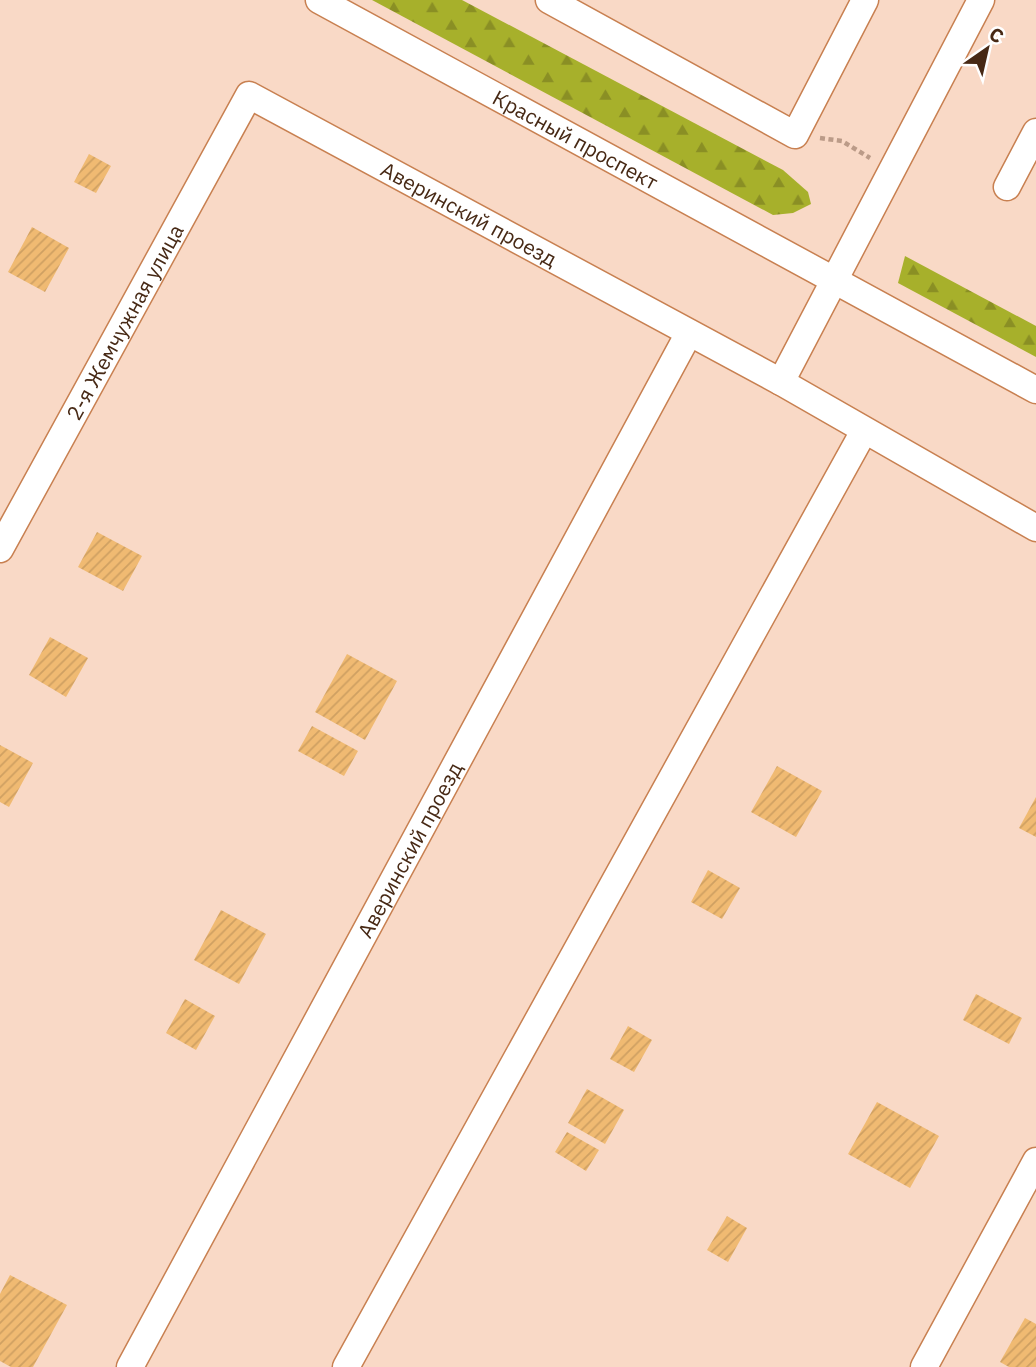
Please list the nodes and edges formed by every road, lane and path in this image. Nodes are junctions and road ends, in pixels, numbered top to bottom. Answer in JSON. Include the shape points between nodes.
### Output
{"nodes":[{"id":1,"x":319,"y":0,"type":"edge"},
{"id":2,"x":549,"y":0,"type":"edge"},
{"id":3,"x":865,"y":0,"type":"edge"},
{"id":4,"x":981,"y":0,"type":"edge"},
{"id":5,"x":249,"y":94,"type":"joint"},
{"id":6,"x":1036,"y":132,"type":"edge"},
{"id":7,"x":795,"y":135,"type":"junction"},
{"id":8,"x":892,"y":170,"type":"junction"},
{"id":9,"x":1007,"y":187,"type":"dead end"},
{"id":10,"x":834,"y":279,"type":"junction"},
{"id":11,"x":690,"y":333,"type":"junction"},
{"id":12,"x":781,"y":382,"type":"junction"},
{"id":13,"x":1036,"y":390,"type":"edge"},
{"id":14,"x":864,"y":431,"type":"junction"},
{"id":15,"x":1036,"y":528,"type":"edge"},
{"id":16,"x":0,"y":549,"type":"edge"},
{"id":17,"x":1036,"y":1161,"type":"edge"},
{"id":18,"x":130,"y":1367,"type":"edge"},
{"id":19,"x":346,"y":1367,"type":"edge"},
{"id":20,"x":924,"y":1367,"type":"edge"}],
"edges":[{"from":1,"to":10,"type":"street","name":"Красный проспект"},
{"from":2,"to":7,"type":"street"},
{"from":3,"to":7,"type":"street"},
{"from":4,"to":8,"type":"street"},
{"from":5,"to":11,"type":"street","name":"Аверинский проезд"},
{"from":5,"to":16,"type":"street","name":"2-я Жемчужная улица"},
{"from":6,"to":9,"type":"street"},
{"from":7,"to":8,"type":"path","via":[[842,141]]},
{"from":8,"to":10,"type":"street"},
{"from":10,"to":12,"type":"street"},
{"from":10,"to":13,"type":"street","name":"Красный проспект"},
{"from":11,"to":12,"type":"street","name":"Аверинский проезд"},
{"from":11,"to":18,"type":"street","name":"Аверинский проезд"},
{"from":12,"to":14,"type":"street","name":"Аверинский проезд"},
{"from":14,"to":15,"type":"street","name":"Аверинский проезд"},
{"from":14,"to":19,"type":"street"},
{"from":17,"to":20,"type":"street"}]}
